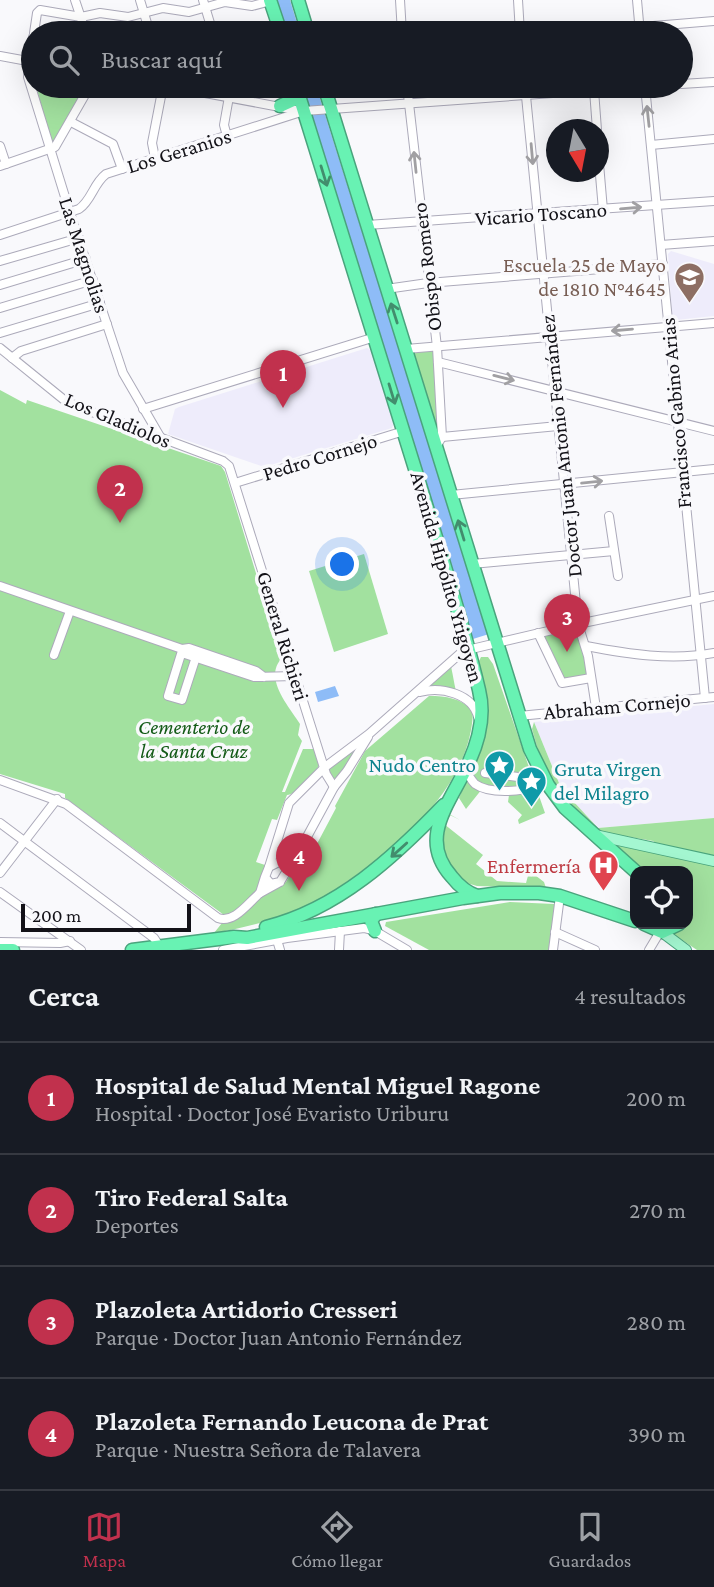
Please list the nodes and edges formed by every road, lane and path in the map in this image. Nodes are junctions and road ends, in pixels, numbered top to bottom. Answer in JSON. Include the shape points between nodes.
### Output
{"nodes":[{"id":1,"x":75,"y":0,"type":"edge"},
{"id":2,"x":140,"y":0,"type":"edge"},
{"id":3,"x":298,"y":0,"type":"edge"},
{"id":4,"x":400,"y":0,"type":"edge"},
{"id":5,"x":518,"y":0,"type":"edge"},
{"id":6,"x":637,"y":0,"type":"edge"},
{"id":7,"x":271,"y":1,"type":"edge"},
{"id":8,"x":204,"y":4,"type":"edge"},
{"id":9,"x":144,"y":13,"type":"junction"},
{"id":10,"x":81,"y":17,"type":"junction"},
{"id":11,"x":36,"y":21,"type":"edge"},
{"id":12,"x":82,"y":21,"type":"edge"},
{"id":13,"x":146,"y":21,"type":"edge"},
{"id":14,"x":209,"y":21,"type":"edge"},
{"id":15,"x":277,"y":21,"type":"edge"},
{"id":16,"x":304,"y":21,"type":"edge"},
{"id":17,"x":401,"y":21,"type":"edge"},
{"id":18,"x":519,"y":21,"type":"edge"},
{"id":19,"x":639,"y":21,"type":"edge"},
{"id":20,"x":714,"y":21,"type":"edge"},
{"id":21,"x":693,"y":24,"type":"edge"},
{"id":22,"x":0,"y":56,"type":"edge"},
{"id":23,"x":21,"y":60,"type":"edge"},
{"id":24,"x":714,"y":82,"type":"edge"},
{"id":25,"x":693,"y":83,"type":"edge"},
{"id":26,"x":35,"y":98,"type":"edge"},
{"id":27,"x":84,"y":98,"type":"edge"},
{"id":28,"x":161,"y":98,"type":"edge"},
{"id":29,"x":230,"y":98,"type":"edge"},
{"id":30,"x":240,"y":98,"type":"edge"},
{"id":31,"x":294,"y":98,"type":"edge"},
{"id":32,"x":300,"y":98,"type":"edge"},
{"id":33,"x":328,"y":98,"type":"edge"},
{"id":34,"x":408,"y":98,"type":"edge"},
{"id":35,"x":454,"y":98,"type":"edge"},
{"id":36,"x":527,"y":98,"type":"edge"},
{"id":37,"x":595,"y":98,"type":"edge"},
{"id":38,"x":648,"y":98,"type":"edge"},
{"id":39,"x":409,"y":103,"type":"junction"},
{"id":40,"x":280,"y":106,"type":"junction"},
{"id":41,"x":331,"y":108,"type":"junction"},
{"id":42,"x":304,"y":111,"type":"junction"},
{"id":43,"x":596,"y":119,"type":"edge"},
{"id":44,"x":71,"y":122,"type":"junction"},
{"id":45,"x":227,"y":136,"type":"junction"},
{"id":46,"x":714,"y":139,"type":"edge"},
{"id":47,"x":651,"y":145,"type":"junction"},
{"id":48,"x":0,"y":146,"type":"edge"},
{"id":49,"x":51,"y":150,"type":"junction"},
{"id":50,"x":155,"y":158,"type":"junction"},
{"id":51,"x":3,"y":165,"type":"edge"},
{"id":52,"x":122,"y":169,"type":"junction"},
{"id":53,"x":601,"y":182,"type":"edge"},
{"id":54,"x":714,"y":201,"type":"edge"},
{"id":55,"x":88,"y":203,"type":"junction"},
{"id":56,"x":657,"y":206,"type":"junction"},
{"id":57,"x":603,"y":210,"type":"junction"},
{"id":58,"x":70,"y":213,"type":"junction"},
{"id":59,"x":538,"y":214,"type":"junction"},
{"id":60,"x":421,"y":221,"type":"junction"},
{"id":61,"x":367,"y":225,"type":"junction"},
{"id":62,"x":0,"y":234,"type":"edge"},
{"id":63,"x":78,"y":234,"type":"junction"},
{"id":64,"x":714,"y":241,"type":"edge"},
{"id":65,"x":661,"y":245,"type":"junction"},
{"id":66,"x":86,"y":259,"type":"junction"},
{"id":67,"x":0,"y":261,"type":"edge"},
{"id":68,"x":663,"y":264,"type":"junction"},
{"id":69,"x":544,"y":273,"type":"junction"},
{"id":70,"x":93,"y":280,"type":"junction"},
{"id":71,"x":428,"y":283,"type":"junction"},
{"id":72,"x":0,"y":285,"type":"edge"},
{"id":73,"x":386,"y":289,"type":"junction"},
{"id":74,"x":100,"y":303,"type":"junction"},
{"id":75,"x":0,"y":308,"type":"edge"},
{"id":76,"x":714,"y":323,"type":"edge"},
{"id":77,"x":107,"y":324,"type":"junction"},
{"id":78,"x":668,"y":327,"type":"junction"},
{"id":79,"x":0,"y":333,"type":"edge"},
{"id":80,"x":550,"y":336,"type":"junction"},
{"id":81,"x":375,"y":337,"type":"junction"},
{"id":82,"x":436,"y":347,"type":"junction"},
{"id":83,"x":0,"y":348,"type":"edge"},
{"id":84,"x":406,"y":349,"type":"junction"},
{"id":85,"x":12,"y":358,"type":"junction"},
{"id":86,"x":438,"y":362,"type":"junction"},
{"id":87,"x":555,"y":390,"type":"junction"},
{"id":88,"x":143,"y":409,"type":"junction"},
{"id":89,"x":677,"y":421,"type":"junction"},
{"id":90,"x":558,"y":426,"type":"junction"},
{"id":91,"x":404,"y":431,"type":"junction"},
{"id":92,"x":714,"y":431,"type":"edge"},
{"id":93,"x":162,"y":440,"type":"junction"},
{"id":94,"x":439,"y":442,"type":"junction"},
{"id":95,"x":714,"y":469,"type":"edge"},
{"id":96,"x":682,"y":472,"type":"junction"},
{"id":97,"x":235,"y":483,"type":"junction"},
{"id":98,"x":564,"y":484,"type":"junction"},
{"id":99,"x":451,"y":495,"type":"junction"},
{"id":100,"x":609,"y":516,"type":"dead end"},
{"id":101,"x":614,"y":551,"type":"junction"},
{"id":102,"x":572,"y":555,"type":"junction"},
{"id":103,"x":472,"y":564,"type":"junction"},
{"id":104,"x":618,"y":576,"type":"dead end"},
{"id":105,"x":0,"y":586,"type":"edge"},
{"id":106,"x":714,"y":596,"type":"edge"},
{"id":107,"x":694,"y":599,"type":"junction"},
{"id":108,"x":70,"y":611,"type":"junction"},
{"id":109,"x":578,"y":624,"type":"junction"},
{"id":110,"x":538,"y":633,"type":"junction"},
{"id":111,"x":496,"y":642,"type":"junction"},
{"id":112,"x":586,"y":646,"type":"junction"},
{"id":113,"x":469,"y":649,"type":"junction"},
{"id":114,"x":182,"y":650,"type":"junction"},
{"id":115,"x":714,"y":653,"type":"edge"},
{"id":116,"x":54,"y":655,"type":"dead end"},
{"id":117,"x":699,"y":656,"type":"junction"},
{"id":118,"x":196,"y":657,"type":"junction"},
{"id":119,"x":295,"y":676,"type":"junction"},
{"id":120,"x":264,"y":677,"type":"junction"},
{"id":121,"x":591,"y":678,"type":"junction"},
{"id":122,"x":417,"y":693,"type":"junction"},
{"id":123,"x":709,"y":698,"type":"edge"},
{"id":124,"x":596,"y":708,"type":"junction"},
{"id":125,"x":519,"y":716,"type":"junction"},
{"id":126,"x":480,"y":728,"type":"junction"},
{"id":127,"x":369,"y":734,"type":"junction"},
{"id":128,"x":325,"y":767,"type":"junction"},
{"id":129,"x":465,"y":770,"type":"junction"},
{"id":130,"x":485,"y":773,"type":"dead end"},
{"id":131,"x":518,"y":777,"type":"dead end"},
{"id":132,"x":0,"y":779,"type":"edge"},
{"id":133,"x":536,"y":786,"type":"dead end"},
{"id":134,"x":334,"y":787,"type":"junction"},
{"id":135,"x":57,"y":799,"type":"junction"},
{"id":136,"x":447,"y":802,"type":"junction"},
{"id":137,"x":0,"y":822,"type":"edge"},
{"id":138,"x":592,"y":834,"type":"junction"},
{"id":139,"x":24,"y":840,"type":"junction"},
{"id":140,"x":302,"y":846,"type":"junction"},
{"id":141,"x":714,"y":861,"type":"edge"},
{"id":142,"x":269,"y":867,"type":"junction"},
{"id":143,"x":630,"y":868,"type":"edge"},
{"id":144,"x":0,"y":873,"type":"edge"},
{"id":145,"x":265,"y":877,"type":"junction"},
{"id":146,"x":280,"y":882,"type":"junction"},
{"id":147,"x":0,"y":892,"type":"edge"},
{"id":148,"x":260,"y":893,"type":"junction"},
{"id":149,"x":477,"y":896,"type":"junction"},
{"id":150,"x":560,"y":896,"type":"junction"},
{"id":151,"x":333,"y":899,"type":"junction"},
{"id":152,"x":376,"y":914,"type":"junction"},
{"id":153,"x":630,"y":919,"type":"edge"},
{"id":154,"x":342,"y":925,"type":"junction"},
{"id":155,"x":655,"y":929,"type":"edge"},
{"id":156,"x":668,"y":929,"type":"edge"},
{"id":157,"x":375,"y":931,"type":"junction"},
{"id":158,"x":555,"y":932,"type":"junction"},
{"id":159,"x":662,"y":932,"type":"junction"},
{"id":160,"x":234,"y":937,"type":"junction"},
{"id":161,"x":277,"y":940,"type":"junction"},
{"id":162,"x":70,"y":941,"type":"junction"},
{"id":163,"x":0,"y":942,"type":"edge"},
{"id":164,"x":391,"y":946,"type":"edge"},
{"id":165,"x":160,"y":947,"type":"junction"},
{"id":166,"x":244,"y":948,"type":"edge"},
{"id":167,"x":0,"y":950,"type":"edge"},
{"id":168,"x":10,"y":950,"type":"edge"},
{"id":169,"x":81,"y":950,"type":"edge"},
{"id":170,"x":132,"y":950,"type":"edge"},
{"id":171,"x":223,"y":950,"type":"edge"},
{"id":172,"x":279,"y":950,"type":"edge"},
{"id":173,"x":339,"y":950,"type":"edge"},
{"id":174,"x":407,"y":950,"type":"edge"},
{"id":175,"x":553,"y":950,"type":"edge"},
{"id":176,"x":595,"y":950,"type":"edge"},
{"id":177,"x":649,"y":950,"type":"edge"},
{"id":178,"x":687,"y":950,"type":"edge"}],
"edges":[{"from":1,"to":10,"type":"street"},
{"from":2,"to":9,"type":"street"},
{"from":3,"to":16,"type":"highway"},
{"from":4,"to":17,"type":"street"},
{"from":5,"to":18,"type":"street"},
{"from":6,"to":19,"type":"street"},
{"from":7,"to":8,"type":"street","via":[[252,6]]},
{"from":7,"to":15,"type":"highway"},
{"from":8,"to":9,"type":"street","via":[[189,12],[163,8]]},
{"from":8,"to":14,"type":"street"},
{"from":9,"to":10,"type":"street"},
{"from":9,"to":13,"type":"street"},
{"from":10,"to":11,"type":"street","name":"Las Magnolias","via":[[38,11]]},
{"from":10,"to":12,"type":"street"},
{"from":20,"to":21,"type":"street"},
{"from":22,"to":23,"type":"street"},
{"from":24,"to":25,"type":"street"},
{"from":26,"to":49,"type":"street","name":"Las Magnolias"},
{"from":27,"to":44,"type":"street"},
{"from":28,"to":50,"type":"street","via":[[152,143]]},
{"from":29,"to":45,"type":"street","via":[[224,125]]},
{"from":30,"to":40,"type":"street"},
{"from":31,"to":40,"type":"highway"},
{"from":32,"to":42,"type":"highway","name":"Avenida Hipólito Yrigoyen"},
{"from":33,"to":41,"type":"highway","name":"Avenida Hipólito Yrigoyen"},
{"from":34,"to":39,"type":"street","name":"Obispo Romero"},
{"from":35,"to":39,"type":"street"},
{"from":36,"to":59,"type":"street","name":"Doctor Juan Antonio Fernández","one_way":true},
{"from":37,"to":43,"type":"street"},
{"from":47,"to":38,"type":"street","name":"Francisco Gabino Arias","one_way":true},
{"from":39,"to":41,"type":"street"},
{"from":60,"to":39,"type":"street","name":"Obispo Romero","one_way":true},
{"from":40,"to":42,"type":"street"},
{"from":41,"to":42,"type":"street"},
{"from":41,"to":61,"type":"highway","name":"Avenida Hipólito Yrigoyen"},
{"from":42,"to":45,"type":"street","name":"Los Geranios"},
{"from":42,"to":81,"type":"highway","name":"Avenida Hipólito Yrigoyen","one_way":true},
{"from":44,"to":49,"type":"street"},
{"from":44,"to":52,"type":"street","via":[[116,146]]},
{"from":45,"to":50,"type":"street","name":"Los Geranios"},
{"from":46,"to":47,"type":"street"},
{"from":47,"to":56,"type":"street","name":"Francisco Gabino Arias"},
{"from":48,"to":51,"type":"street"},
{"from":49,"to":51,"type":"street"},
{"from":49,"to":58,"type":"street","name":"Las Magnolias"},
{"from":50,"to":52,"type":"street","name":"Los Geranios"},
{"from":52,"to":55,"type":"street","name":"Los Geranios","via":[[102,176]]},
{"from":53,"to":57,"type":"street"},
{"from":54,"to":56,"type":"street","name":"Vicario Toscano"},
{"from":55,"to":58,"type":"street","name":"Los Geranios"},
{"from":55,"to":63,"type":"street"},
{"from":57,"to":56,"type":"street","name":"Vicario Toscano","one_way":true},
{"from":56,"to":65,"type":"street","name":"Francisco Gabino Arias"},
{"from":57,"to":59,"type":"street","name":"Vicario Toscano"},
{"from":58,"to":62,"type":"street","name":"Los Geranios"},
{"from":58,"to":63,"type":"street","name":"Las Magnolias"},
{"from":59,"to":60,"type":"street","name":"Vicario Toscano"},
{"from":59,"to":69,"type":"street","name":"Doctor Juan Antonio Fernández"},
{"from":60,"to":61,"type":"street","name":"Vicario Toscano"},
{"from":60,"to":71,"type":"street","name":"Obispo Romero"},
{"from":61,"to":73,"type":"highway","name":"Avenida Hipólito Yrigoyen"},
{"from":63,"to":66,"type":"street","name":"Las Magnolias"},
{"from":63,"to":67,"type":"street"},
{"from":64,"to":65,"type":"street"},
{"from":65,"to":68,"type":"street","name":"Francisco Gabino Arias"},
{"from":66,"to":70,"type":"street","name":"Las Magnolias"},
{"from":66,"to":72,"type":"street"},
{"from":68,"to":69,"type":"street"},
{"from":68,"to":78,"type":"street","name":"Francisco Gabino Arias"},
{"from":69,"to":71,"type":"street"},
{"from":69,"to":80,"type":"street","name":"Doctor Juan Antonio Fernández"},
{"from":70,"to":74,"type":"street","name":"Las Magnolias"},
{"from":70,"to":75,"type":"street"},
{"from":71,"to":73,"type":"street"},
{"from":71,"to":82,"type":"street","name":"Obispo Romero"},
{"from":84,"to":73,"type":"highway","name":"Avenida Hipólito Yrigoyen","one_way":true},
{"from":74,"to":77,"type":"street","name":"Las Magnolias"},
{"from":74,"to":79,"type":"street"},
{"from":76,"to":78,"type":"street"},
{"from":77,"to":85,"type":"street","via":[[21,351]]},
{"from":77,"to":88,"type":"street","name":"Las Magnolias","via":[[123,373]]},
{"from":78,"to":80,"type":"street","one_way":true},
{"from":78,"to":89,"type":"street","name":"Francisco Gabino Arias"},
{"from":80,"to":82,"type":"street"},
{"from":80,"to":87,"type":"street","name":"Doctor Juan Antonio Fernández"},
{"from":81,"to":88,"type":"street"},
{"from":81,"to":91,"type":"highway","name":"Avenida Hipólito Yrigoyen","one_way":true},
{"from":82,"to":84,"type":"street"},
{"from":82,"to":86,"type":"street","name":"Obispo Romero"},
{"from":83,"to":85,"type":"street","name":"Los Gladiolos"},
{"from":84,"to":94,"type":"highway","name":"Avenida Hipólito Yrigoyen"},
{"from":85,"to":93,"type":"street","name":"Los Gladiolos","via":[[70,402]]},
{"from":86,"to":87,"type":"street","one_way":true},
{"from":86,"to":94,"type":"street","name":"Obispo Romero"},
{"from":87,"to":89,"type":"street"},
{"from":87,"to":90,"type":"street","name":"Doctor Juan Antonio Fernández"},
{"from":88,"to":93,"type":"street","name":"Las Magnolias"},
{"from":89,"to":92,"type":"street"},
{"from":89,"to":96,"type":"street","name":"Francisco Gabino Arias"},
{"from":90,"to":94,"type":"street"},
{"from":90,"to":98,"type":"street","name":"Doctor Juan Antonio Fernández"},
{"from":91,"to":97,"type":"street","name":"Pedro Cornejo"},
{"from":91,"to":113,"type":"highway","name":"Avenida Hipólito Yrigoyen"},
{"from":93,"to":97,"type":"street","name":"Los Gladiolos","via":[[226,463]]},
{"from":94,"to":99,"type":"highway","name":"Avenida Hipólito Yrigoyen"},
{"from":95,"to":96,"type":"street"},
{"from":98,"to":96,"type":"street","one_way":true},
{"from":96,"to":107,"type":"street","name":"Francisco Gabino Arias"},
{"from":97,"to":119,"type":"street","name":"General Richieri"},
{"from":98,"to":99,"type":"street"},
{"from":98,"to":102,"type":"street","name":"Doctor Juan Antonio Fernández"},
{"from":103,"to":99,"type":"highway","name":"Avenida Hipólito Yrigoyen","one_way":true},
{"from":100,"to":101,"type":"street"},
{"from":101,"to":102,"type":"street"},
{"from":101,"to":104,"type":"street"},
{"from":102,"to":103,"type":"street"},
{"from":102,"to":109,"type":"street","name":"Doctor Juan Antonio Fernández"},
{"from":103,"to":111,"type":"highway","name":"Avenida Hipólito Yrigoyen"},
{"from":105,"to":108,"type":"street"},
{"from":106,"to":107,"type":"street"},
{"from":107,"to":109,"type":"street"},
{"from":107,"to":117,"type":"street","name":"Francisco Gabino Arias"},
{"from":108,"to":114,"type":"street"},
{"from":108,"to":116,"type":"street"},
{"from":109,"to":110,"type":"street"},
{"from":109,"to":112,"type":"street","name":"Doctor Juan Antonio Fernández"},
{"from":110,"to":111,"type":"street"},
{"from":110,"to":121,"type":"street","via":[[562,683]]},
{"from":111,"to":113,"type":"street"},
{"from":111,"to":125,"type":"highway","name":"Avenida Hipólito Yrigoyen"},
{"from":112,"to":117,"type":"street","via":[[648,656]]},
{"from":112,"to":121,"type":"street","name":"Doctor Juan Antonio Fernández"},
{"from":113,"to":122,"type":"street"},
{"from":113,"to":126,"type":"highway","name":"Avenida Hipólito Yrigoyen","via":[[482,702]]},
{"from":114,"to":118,"type":"street"},
{"from":114,"to":118,"type":"street","via":[[168,696],[182,700]]},
{"from":114,"to":120,"type":"street","via":[[189,648]]},
{"from":115,"to":117,"type":"street"},
{"from":117,"to":123,"type":"street","name":"Francisco Gabino Arias"},
{"from":118,"to":120,"type":"street"},
{"from":119,"to":120,"type":"street"},
{"from":119,"to":128,"type":"street","name":"General Richieri"},
{"from":121,"to":124,"type":"street","name":"Doctor Juan Antonio Fernández"},
{"from":122,"to":126,"type":"street","via":[[442,690],[467,700],[477,711]]},
{"from":122,"to":127,"type":"street"},
{"from":123,"to":124,"type":"street","name":"Abraham Cornejo"},
{"from":124,"to":125,"type":"street","name":"Abraham Cornejo"},
{"from":125,"to":138,"type":"highway","name":"Avenida Hipólito Yrigoyen","via":[[548,785]]},
{"from":126,"to":129,"type":"highway","name":"Avenida Hipólito Yrigoyen"},
{"from":127,"to":128,"type":"street"},
{"from":127,"to":134,"type":"street"},
{"from":128,"to":134,"type":"street","name":"General Richieri"},
{"from":128,"to":142,"type":"street","via":[[289,803]]},
{"from":129,"to":133,"type":"street","via":[[485,788],[518,791]]},
{"from":129,"to":136,"type":"highway","name":"Avenida Hipólito Yrigoyen"},
{"from":130,"to":131,"type":"street"},
{"from":132,"to":135,"type":"street"},
{"from":134,"to":140,"type":"street"},
{"from":135,"to":139,"type":"street"},
{"from":135,"to":148,"type":"street","via":[[222,920],[232,918]]},
{"from":136,"to":149,"type":"highway","name":"Avenida Hipólito Yrigoyen","via":[[437,835],[437,855],[453,879]]},
{"from":136,"to":151,"type":"highway","one_way":true,"via":[[390,858]]},
{"from":137,"to":139,"type":"street"},
{"from":138,"to":141,"type":"main road"},
{"from":138,"to":143,"type":"highway","name":"Avenida Hipólito Yrigoyen"},
{"from":139,"to":144,"type":"street"},
{"from":139,"to":165,"type":"street"},
{"from":140,"to":142,"type":"street"},
{"from":140,"to":146,"type":"street"},
{"from":142,"to":145,"type":"street"},
{"from":145,"to":146,"type":"street","via":[[271,884]]},
{"from":145,"to":148,"type":"street"},
{"from":146,"to":148,"type":"street"},
{"from":147,"to":162,"type":"street"},
{"from":149,"to":150,"type":"highway","via":[[525,892]]},
{"from":149,"to":152,"type":"highway"},
{"from":150,"to":153,"type":"highway"},
{"from":150,"to":158,"type":"street"},
{"from":151,"to":154,"type":"highway","via":[[329,916]]},
{"from":151,"to":160,"type":"highway","via":[[293,919]]},
{"from":152,"to":154,"type":"highway"},
{"from":152,"to":157,"type":"highway","via":[[371,921]]},
{"from":154,"to":157,"type":"street"},
{"from":154,"to":160,"type":"highway"},
{"from":154,"to":161,"type":"street"},
{"from":154,"to":173,"type":"street"},
{"from":155,"to":159,"type":"highway"},
{"from":156,"to":159,"type":"highway"},
{"from":157,"to":164,"type":"street"},
{"from":158,"to":175,"type":"street"},
{"from":158,"to":176,"type":"street"},
{"from":159,"to":177,"type":"street"},
{"from":159,"to":178,"type":"main road"},
{"from":160,"to":165,"type":"highway"},
{"from":161,"to":166,"type":"street"},
{"from":161,"to":172,"type":"street"},
{"from":162,"to":163,"type":"street"},
{"from":162,"to":169,"type":"street"},
{"from":164,"to":174,"type":"street"},
{"from":165,"to":170,"type":"highway"},
{"from":166,"to":171,"type":"street"},
{"from":167,"to":168,"type":"highway"}]}
